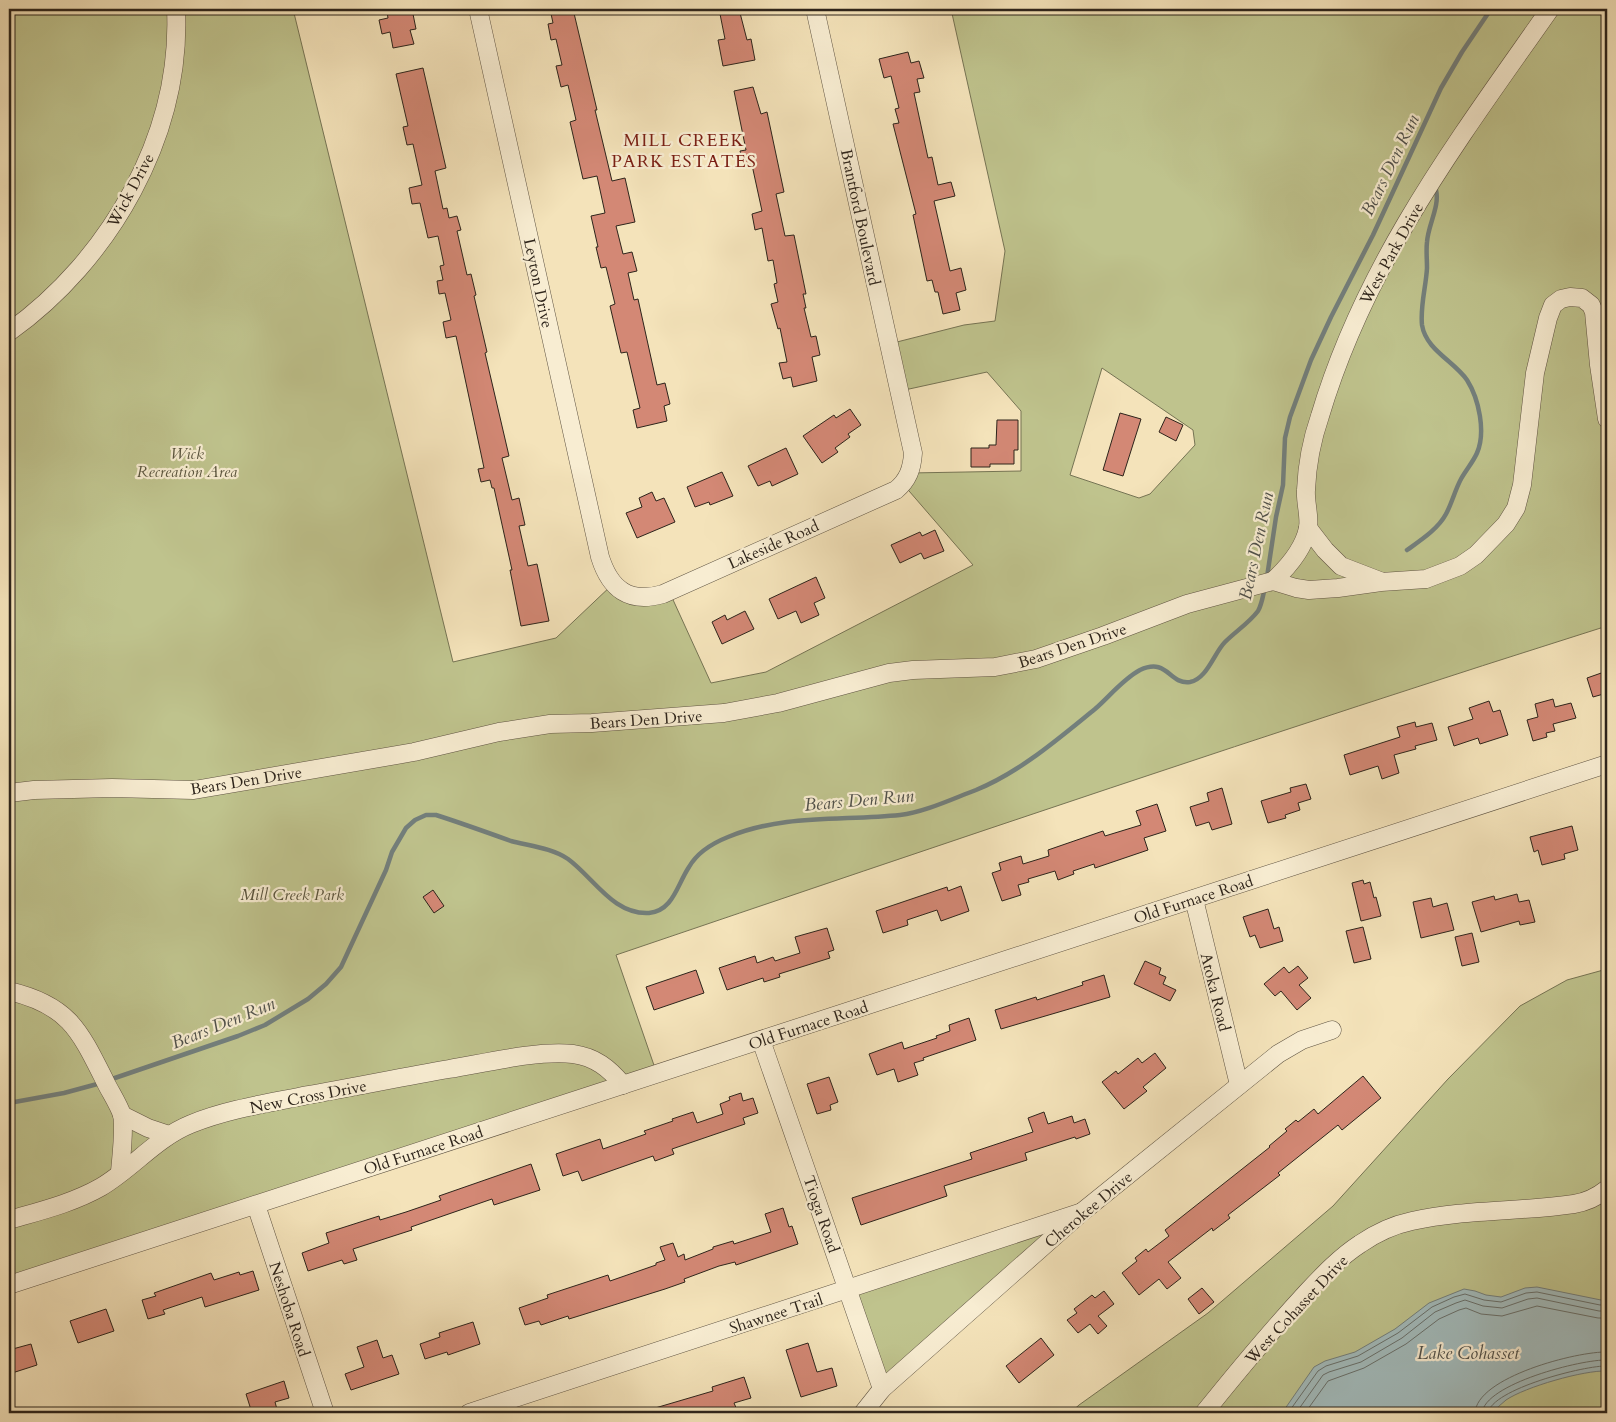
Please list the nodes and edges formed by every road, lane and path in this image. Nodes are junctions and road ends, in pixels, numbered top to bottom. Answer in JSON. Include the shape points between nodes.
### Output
{"nodes":[{"id":1,"x":176,"y":9,"type":"edge"},
{"id":2,"x":478,"y":9,"type":"edge"},
{"id":3,"x":815,"y":9,"type":"edge"},
{"id":4,"x":1550,"y":9,"type":"edge"},
{"id":5,"x":9,"y":332,"type":"edge"},
{"id":6,"x":1607,"y":419,"type":"edge"},
{"id":7,"x":907,"y":426,"type":"joint"},
{"id":8,"x":1308,"y":528,"type":"junction"},
{"id":9,"x":600,"y":557,"type":"joint"},
{"id":10,"x":1272,"y":582,"type":"junction"},
{"id":11,"x":1381,"y":582,"type":"junction"},
{"id":12,"x":1607,"y":764,"type":"edge"},
{"id":13,"x":9,"y":793,"type":"edge"},
{"id":14,"x":1194,"y":899,"type":"junction"},
{"id":15,"x":9,"y":991,"type":"edge"},
{"id":16,"x":1332,"y":1030,"type":"dead end"},
{"id":17,"x":761,"y":1040,"type":"junction"},
{"id":18,"x":623,"y":1085,"type":"junction"},
{"id":19,"x":1239,"y":1086,"type":"junction"},
{"id":20,"x":122,"y":1115,"type":"junction"},
{"id":21,"x":169,"y":1134,"type":"junction"},
{"id":22,"x":120,"y":1172,"type":"junction"},
{"id":23,"x":1607,"y":1189,"type":"edge"},
{"id":24,"x":256,"y":1205,"type":"junction"},
{"id":25,"x":1082,"y":1212,"type":"junction"},
{"id":26,"x":9,"y":1220,"type":"edge"},
{"id":27,"x":9,"y":1285,"type":"edge"},
{"id":28,"x":848,"y":1289,"type":"junction"},
{"id":29,"x":882,"y":1389,"type":"junction"},
{"id":30,"x":325,"y":1413,"type":"edge"},
{"id":31,"x":469,"y":1413,"type":"edge"},
{"id":32,"x":863,"y":1413,"type":"edge"},
{"id":33,"x":1204,"y":1413,"type":"edge"}],
"edges":[{"from":1,"to":5,"type":"street","name":"Wick Drive","via":[[174,65],[153,146],[138,180],[118,218],[84,263],[41,308]]},
{"from":2,"to":9,"type":"street","name":"Leyton Drive"},
{"from":3,"to":7,"type":"street","name":"Brantford Boulevard"},
{"from":4,"to":8,"type":"street","name":"West Park Drive","via":[[1443,163],[1409,216],[1366,295],[1337,361],[1312,445],[1306,490]]},
{"from":6,"to":11,"type":"street","via":[[1594,312],[1582,298],[1561,299],[1553,305],[1548,318],[1535,373],[1522,485],[1516,508],[1506,524],[1476,555],[1452,570],[1426,579]]},
{"from":7,"to":9,"type":"street","name":"Lakeside Road","via":[[913,453],[912,466],[896,490],[663,594],[640,598],[621,591],[605,572]]},
{"from":8,"to":10,"type":"street","name":"West Park Drive","via":[[1289,565]]},
{"from":8,"to":11,"type":"street","via":[[1342,566]]},
{"from":10,"to":11,"type":"street","via":[[1309,590]]},
{"from":10,"to":13,"type":"street","name":"Bears Den Drive","via":[[1168,610],[1036,659],[995,667],[889,673],[778,703],[724,713],[550,724],[414,752],[194,790],[34,790]]},
{"from":12,"to":14,"type":"street","name":"Old Furnace Road"},
{"from":14,"to":17,"type":"street","name":"Old Furnace Road"},
{"from":14,"to":19,"type":"street","name":"Atoka Road"},
{"from":15,"to":20,"type":"street","via":[[55,1008],[74,1028],[85,1042]]},
{"from":16,"to":19,"type":"street","name":"Cherokee Drive","via":[[1290,1046]]},
{"from":17,"to":18,"type":"street","name":"Old Furnace Road"},
{"from":17,"to":28,"type":"street","name":"Tioga Road"},
{"from":18,"to":21,"type":"street","name":"New Cross Drive","via":[[612,1072],[589,1057],[545,1054],[253,1106],[217,1115]]},
{"from":18,"to":24,"type":"street","name":"Old Furnace Road"},
{"from":19,"to":25,"type":"street","name":"Cherokee Drive"},
{"from":20,"to":21,"type":"street"},
{"from":20,"to":22,"type":"street"},
{"from":21,"to":22,"type":"street","name":"New Cross Drive"},
{"from":22,"to":26,"type":"street","name":"New Cross Drive","via":[[101,1187],[80,1197]]},
{"from":23,"to":33,"type":"street","name":"West Cohasset Drive","via":[[1574,1204],[1432,1217],[1378,1233],[1342,1257],[1288,1313]]},
{"from":24,"to":27,"type":"street","name":"Old Furnace Road"},
{"from":24,"to":30,"type":"street","name":"Neshoba Road"},
{"from":25,"to":28,"type":"street","name":"Shawnee Trail"},
{"from":25,"to":29,"type":"street","name":"Cherokee Drive"},
{"from":28,"to":29,"type":"street","name":"Tioga Road"},
{"from":28,"to":31,"type":"street","name":"Shawnee Trail"},
{"from":29,"to":32,"type":"street","name":"Cherokee Drive"}]}
